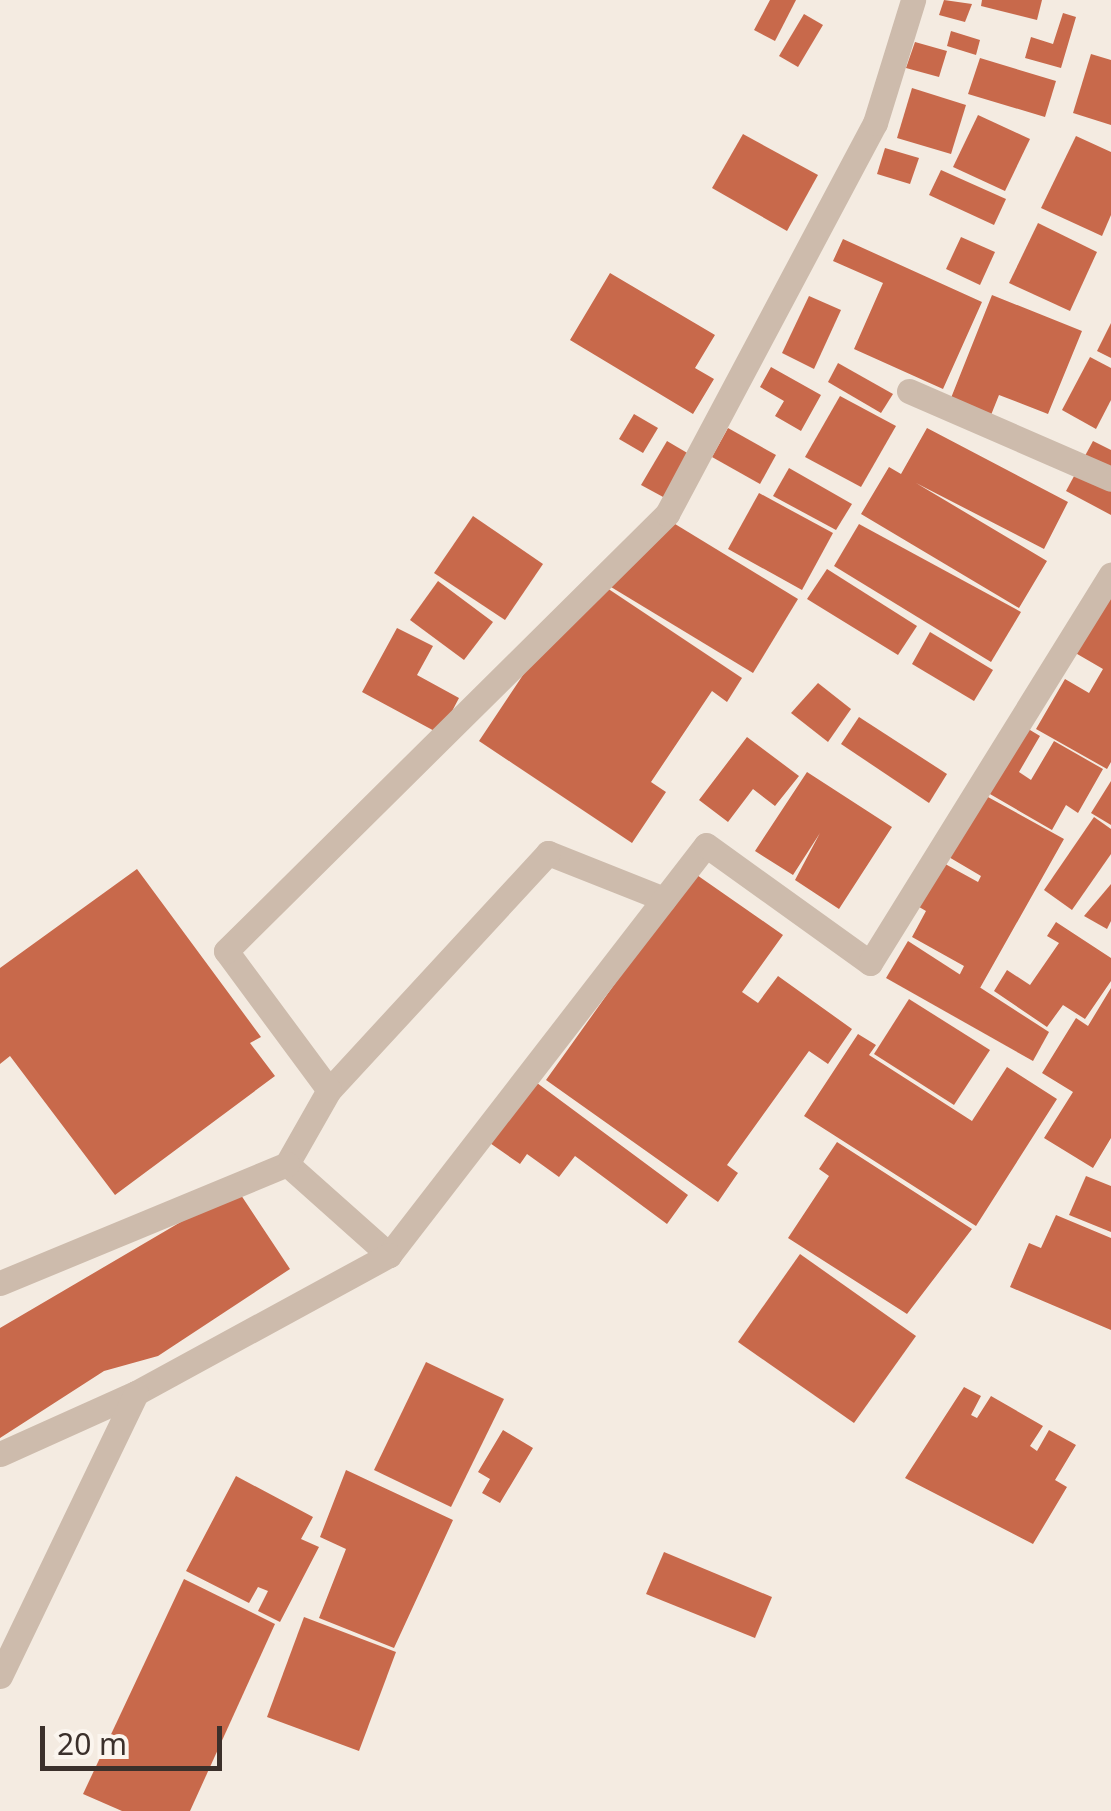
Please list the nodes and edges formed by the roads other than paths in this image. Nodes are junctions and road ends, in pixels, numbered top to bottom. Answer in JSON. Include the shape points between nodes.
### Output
{"nodes":[{"id":1,"x":914,"y":0,"type":"edge"},
{"id":2,"x":909,"y":391,"type":"dead end"},
{"id":3,"x":1111,"y":479,"type":"edge"},
{"id":4,"x":1111,"y":575,"type":"edge"},
{"id":5,"x":664,"y":899,"type":"junction"},
{"id":6,"x":329,"y":1090,"type":"junction"},
{"id":7,"x":287,"y":1164,"type":"junction"},
{"id":8,"x":389,"y":1255,"type":"junction"},
{"id":9,"x":0,"y":1283,"type":"edge"},
{"id":10,"x":136,"y":1393,"type":"junction"},
{"id":11,"x":0,"y":1454,"type":"edge"},
{"id":12,"x":0,"y":1676,"type":"edge"}],
"edges":[{"from":1,"to":6,"type":"street","via":[[875,123],[667,514],[226,951]]},
{"from":2,"to":3,"type":"street"},
{"from":4,"to":5,"type":"street","via":[[870,962],[706,845]]},
{"from":5,"to":6,"type":"street","via":[[548,853]]},
{"from":5,"to":8,"type":"street"},
{"from":6,"to":7,"type":"street"},
{"from":7,"to":8,"type":"street"},
{"from":7,"to":9,"type":"street"},
{"from":8,"to":10,"type":"street"},
{"from":10,"to":11,"type":"street"},
{"from":10,"to":12,"type":"street"}]}
